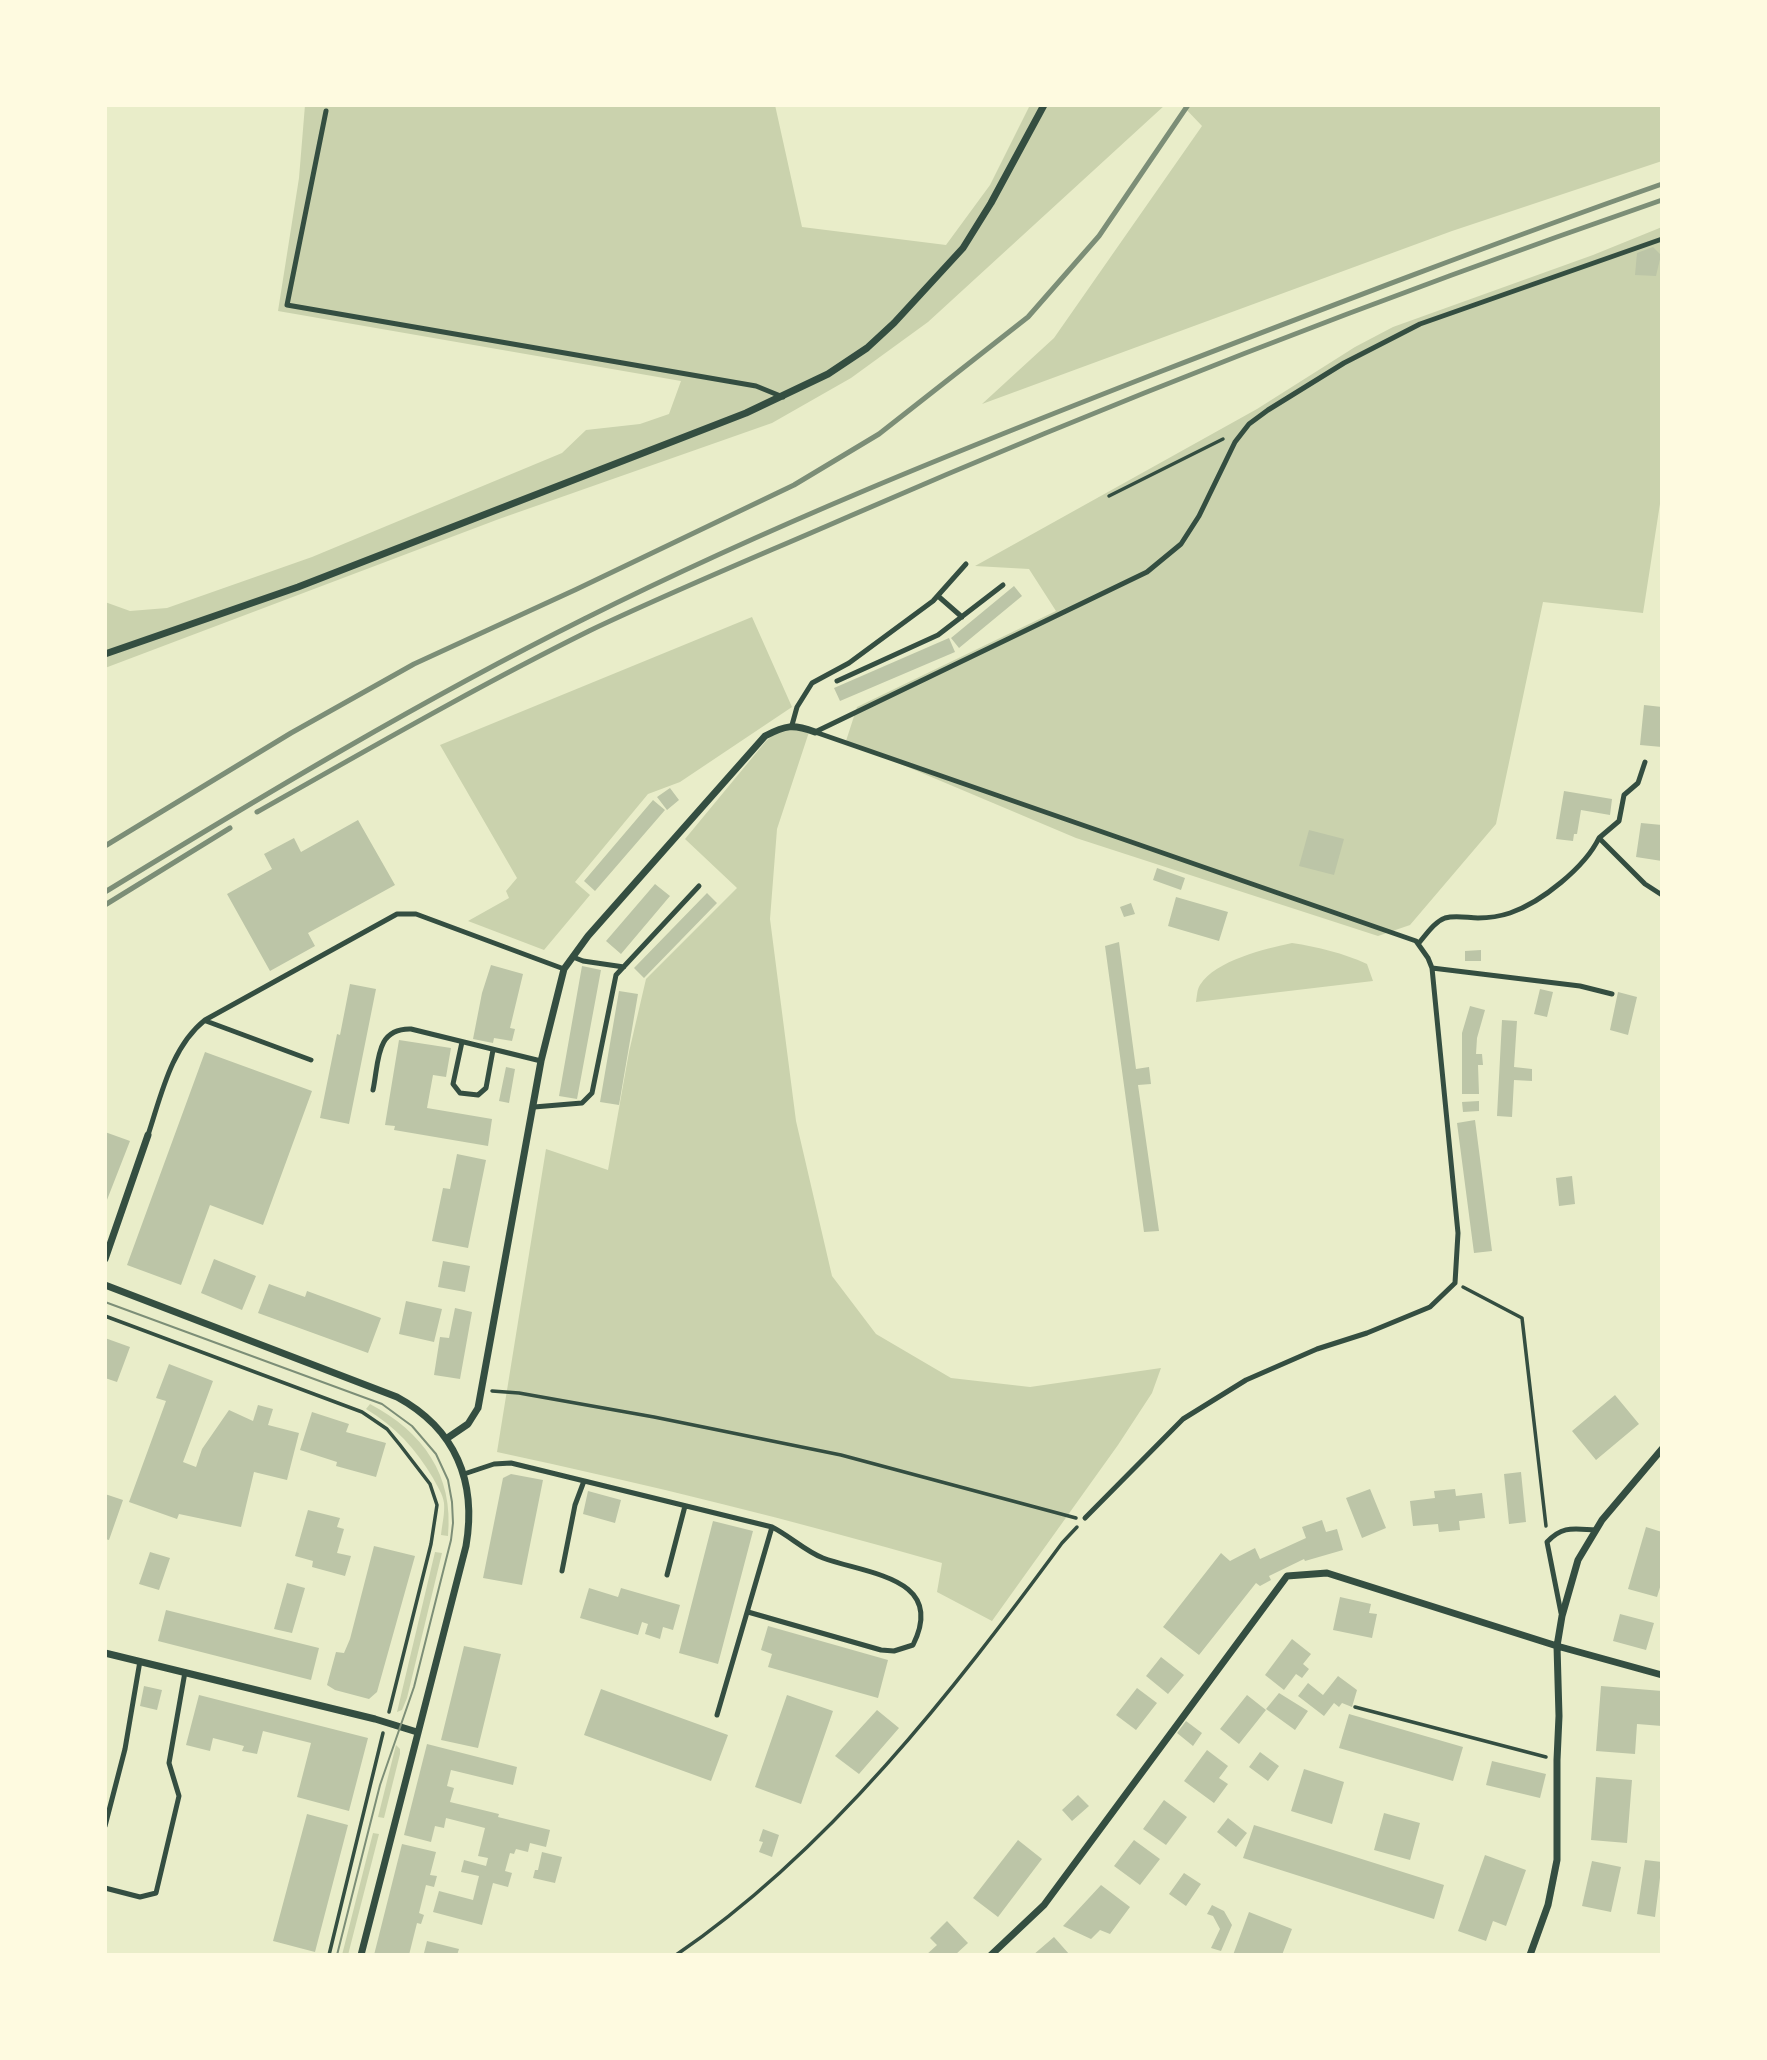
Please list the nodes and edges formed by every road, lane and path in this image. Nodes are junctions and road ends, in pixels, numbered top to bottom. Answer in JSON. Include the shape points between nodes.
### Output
{"nodes":[{"id":1,"x":1044,"y":105,"type":"edge"},
{"id":2,"x":326,"y":111,"type":"dead end"},
{"id":3,"x":1662,"y":239,"type":"edge"},
{"id":4,"x":783,"y":397,"type":"junction"},
{"id":5,"x":1235,"y":442,"type":"junction"},
{"id":6,"x":1109,"y":496,"type":"dead end"},
{"id":7,"x":966,"y":564,"type":"dead end"},
{"id":8,"x":1003,"y":585,"type":"dead end"},
{"id":9,"x":938,"y":596,"type":"junction"},
{"id":10,"x":962,"y":617,"type":"junction"},
{"id":11,"x":105,"y":654,"type":"edge"},
{"id":12,"x":838,"y":668,"type":"junction"},
{"id":13,"x":846,"y":676,"type":"junction"},
{"id":14,"x":837,"y":681,"type":"dead end"},
{"id":15,"x":792,"y":725,"type":"junction"},
{"id":16,"x":815,"y":732,"type":"junction"},
{"id":17,"x":1645,"y":762,"type":"dead end"},
{"id":18,"x":1600,"y":838,"type":"junction"},
{"id":19,"x":699,"y":886,"type":"dead end"},
{"id":20,"x":1662,"y":895,"type":"edge"},
{"id":21,"x":1418,"y":944,"type":"junction"},
{"id":22,"x":573,"y":957,"type":"junction"},
{"id":23,"x":624,"y":967,"type":"junction"},
{"id":24,"x":1432,"y":968,"type":"junction"},
{"id":25,"x":564,"y":969,"type":"junction"},
{"id":26,"x":1612,"y":994,"type":"dead end"},
{"id":27,"x":205,"y":1020,"type":"junction"},
{"id":28,"x":462,"y":1042,"type":"junction"},
{"id":29,"x":493,"y":1050,"type":"junction"},
{"id":30,"x":311,"y":1060,"type":"dead end"},
{"id":31,"x":541,"y":1061,"type":"junction"},
{"id":32,"x":373,"y":1090,"type":"dead end"},
{"id":33,"x":534,"y":1107,"type":"junction"},
{"id":34,"x":148,"y":1135,"type":"joint"},
{"id":35,"x":105,"y":1259,"type":"edge"},
{"id":36,"x":1455,"y":1283,"type":"junction"},
{"id":37,"x":105,"y":1285,"type":"edge"},
{"id":38,"x":105,"y":1316,"type":"edge"},
{"id":39,"x":481,"y":1390,"type":"junction"},
{"id":40,"x":446,"y":1439,"type":"junction"},
{"id":41,"x":1662,"y":1449,"type":"edge"},
{"id":42,"x":464,"y":1474,"type":"junction"},
{"id":43,"x":584,"y":1481,"type":"junction"},
{"id":44,"x":685,"y":1506,"type":"junction"},
{"id":45,"x":1070,"y":1517,"type":"dead end"},
{"id":46,"x":1085,"y":1518,"type":"joint"},
{"id":47,"x":772,"y":1527,"type":"junction"},
{"id":48,"x":1596,"y":1530,"type":"junction"},
{"id":49,"x":1547,"y":1542,"type":"junction"},
{"id":50,"x":562,"y":1571,"type":"dead end"},
{"id":51,"x":667,"y":1575,"type":"dead end"},
{"id":52,"x":748,"y":1612,"type":"junction"},
{"id":53,"x":1562,"y":1616,"type":"junction"},
{"id":54,"x":1557,"y":1646,"type":"junction"},
{"id":55,"x":105,"y":1653,"type":"edge"},
{"id":56,"x":140,"y":1661,"type":"junction"},
{"id":57,"x":185,"y":1672,"type":"junction"},
{"id":58,"x":1662,"y":1675,"type":"edge"},
{"id":59,"x":1355,"y":1707,"type":"dead end"},
{"id":60,"x":717,"y":1715,"type":"dead end"},
{"id":61,"x":386,"y":1722,"type":"junction"},
{"id":62,"x":417,"y":1732,"type":"junction"},
{"id":63,"x":1557,"y":1760,"type":"junction"},
{"id":64,"x":105,"y":1826,"type":"edge"},
{"id":65,"x":105,"y":1888,"type":"edge"},
{"id":66,"x":329,"y":1955,"type":"edge"},
{"id":67,"x":361,"y":1955,"type":"edge"},
{"id":68,"x":676,"y":1955,"type":"edge"},
{"id":69,"x":991,"y":1955,"type":"edge"},
{"id":70,"x":1530,"y":1955,"type":"edge"}],
"edges":[{"from":1,"to":4,"type":"street","via":[[984,215],[928,289],[867,348]]},
{"from":2,"to":4,"type":"lane","via":[[287,305],[756,386]]},
{"from":3,"to":5,"type":"lane","via":[[1420,324],[1380,343],[1268,410]]},
{"from":4,"to":11,"type":"street","via":[[298,587]]},
{"from":5,"to":6,"type":"path","via":[[1211,443]]},
{"from":5,"to":16,"type":"lane","via":[[1191,531],[1146,572]]},
{"from":7,"to":9,"type":"lane"},
{"from":8,"to":10,"type":"lane"},
{"from":9,"to":10,"type":"lane"},
{"from":9,"to":12,"type":"lane"},
{"from":10,"to":13,"type":"lane","via":[[938,635]]},
{"from":12,"to":13,"type":"lane"},
{"from":12,"to":15,"type":"lane","via":[[812,683],[802,695]]},
{"from":13,"to":14,"type":"lane"},
{"from":15,"to":16,"type":"street"},
{"from":15,"to":22,"type":"street","via":[[765,736]]},
{"from":16,"to":21,"type":"lane"},
{"from":17,"to":18,"type":"lane","via":[[1638,783],[1624,795],[1619,821]]},
{"from":18,"to":20,"type":"lane"},
{"from":18,"to":21,"type":"lane","via":[[1591,855],[1532,901],[1510,913],[1445,918]]},
{"from":19,"to":23,"type":"lane"},
{"from":21,"to":24,"type":"lane"},
{"from":22,"to":23,"type":"lane"},
{"from":22,"to":25,"type":"street"},
{"from":23,"to":33,"type":"lane","via":[[616,975],[592,1093],[582,1102]]},
{"from":24,"to":26,"type":"lane"},
{"from":24,"to":36,"type":"lane","via":[[1458,1233]]},
{"from":25,"to":27,"type":"lane","via":[[416,914],[397,914]]},
{"from":25,"to":31,"type":"street"},
{"from":27,"to":30,"type":"lane"},
{"from":27,"to":34,"type":"lane","via":[[181,1046]]},
{"from":28,"to":29,"type":"lane"},
{"from":28,"to":29,"type":"lane","via":[[453,1084],[460,1093],[483,1092]]},
{"from":28,"to":32,"type":"lane","via":[[411,1029],[391,1031],[383,1041]]},
{"from":29,"to":31,"type":"lane"},
{"from":31,"to":33,"type":"street"},
{"from":33,"to":39,"type":"street"},
{"from":34,"to":35,"type":"street"},
{"from":36,"to":46,"type":"lane","via":[[1430,1307],[1246,1380],[1183,1419]]},
{"from":36,"to":49,"type":"path","via":[[1522,1318]]},
{"from":37,"to":40,"type":"street","via":[[387,1393],[426,1416]]},
{"from":38,"to":61,"type":"path","via":[[362,1412],[387,1429],[430,1484],[437,1505],[431,1544]]},
{"from":39,"to":40,"type":"street","via":[[472,1420]]},
{"from":39,"to":45,"type":"path","via":[[519,1393],[841,1455]]},
{"from":40,"to":42,"type":"street"},
{"from":41,"to":48,"type":"street"},
{"from":42,"to":43,"type":"lane","via":[[511,1463]]},
{"from":42,"to":62,"type":"street","via":[[469,1508],[466,1546]]},
{"from":43,"to":44,"type":"lane"},
{"from":43,"to":50,"type":"lane"},
{"from":44,"to":47,"type":"lane"},
{"from":44,"to":51,"type":"lane"},
{"from":46,"to":68,"type":"path","via":[[979,1656],[826,1829],[748,1900]]},
{"from":47,"to":52,"type":"lane"},
{"from":47,"to":52,"type":"lane","via":[[821,1557],[904,1585],[919,1601],[921,1625],[913,1645],[894,1651]]},
{"from":48,"to":49,"type":"lane","via":[[1569,1528]]},
{"from":48,"to":53,"type":"street","via":[[1578,1560]]},
{"from":49,"to":53,"type":"lane"},
{"from":52,"to":60,"type":"lane"},
{"from":53,"to":54,"type":"street"},
{"from":54,"to":58,"type":"street"},
{"from":54,"to":63,"type":"street"},
{"from":54,"to":69,"type":"street","via":[[1327,1573],[1287,1576],[1044,1905]]},
{"from":55,"to":56,"type":"street"},
{"from":56,"to":57,"type":"street"},
{"from":56,"to":64,"type":"lane","via":[[125,1749]]},
{"from":57,"to":61,"type":"street"},
{"from":57,"to":65,"type":"lane","via":[[169,1763],[179,1796],[156,1893],[140,1896]]},
{"from":59,"to":63,"type":"path"},
{"from":61,"to":62,"type":"street"},
{"from":61,"to":66,"type":"path"},
{"from":62,"to":67,"type":"street"},
{"from":63,"to":70,"type":"street","via":[[1557,1860],[1548,1905]]}]}
